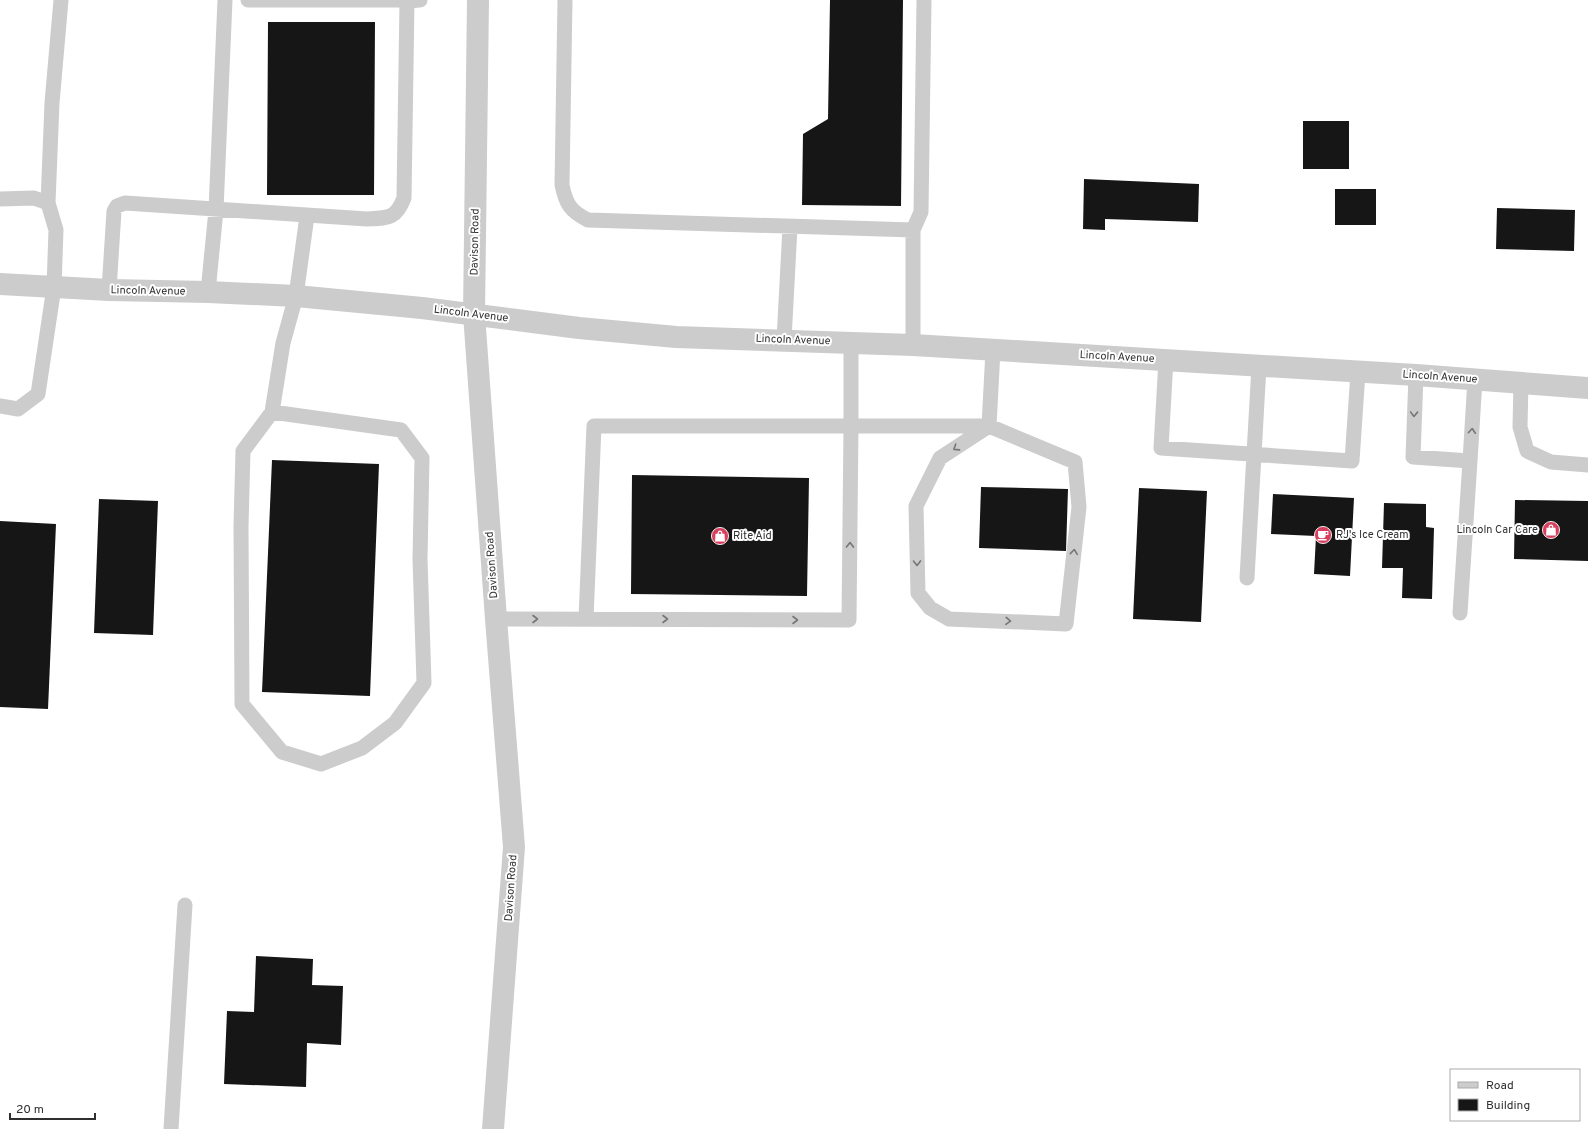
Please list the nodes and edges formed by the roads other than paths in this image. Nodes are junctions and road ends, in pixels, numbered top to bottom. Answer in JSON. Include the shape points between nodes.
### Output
{"nodes":[{"id":1,"x":61,"y":0,"type":"edge"},
{"id":2,"x":225,"y":0,"type":"edge"},
{"id":3,"x":248,"y":0,"type":"edge"},
{"id":4,"x":412,"y":0,"type":"edge"},
{"id":5,"x":478,"y":0,"type":"edge"},
{"id":6,"x":565,"y":0,"type":"edge"},
{"id":7,"x":924,"y":0,"type":"edge"},
{"id":8,"x":0,"y":199,"type":"edge"},
{"id":9,"x":48,"y":203,"type":"junction"},
{"id":10,"x":216,"y":210,"type":"junction"},
{"id":11,"x":307,"y":216,"type":"junction"},
{"id":12,"x":790,"y":226,"type":"junction"},
{"id":13,"x":913,"y":230,"type":"junction"},
{"id":14,"x":0,"y":284,"type":"edge"},
{"id":15,"x":54,"y":287,"type":"junction"},
{"id":16,"x":109,"y":290,"type":"junction"},
{"id":17,"x":208,"y":292,"type":"junction"},
{"id":18,"x":296,"y":296,"type":"junction"},
{"id":19,"x":474,"y":314,"type":"junction"},
{"id":20,"x":784,"y":340,"type":"junction"},
{"id":21,"x":851,"y":342,"type":"junction"},
{"id":22,"x":913,"y":345,"type":"junction"},
{"id":23,"x":993,"y":350,"type":"junction"},
{"id":24,"x":1166,"y":359,"type":"junction"},
{"id":25,"x":1259,"y":366,"type":"junction"},
{"id":26,"x":1358,"y":372,"type":"junction"},
{"id":27,"x":1416,"y":375,"type":"junction"},
{"id":28,"x":1476,"y":379,"type":"junction"},
{"id":29,"x":1521,"y":382,"type":"junction"},
{"id":30,"x":1588,"y":388,"type":"edge"},
{"id":31,"x":0,"y":406,"type":"edge"},
{"id":32,"x":272,"y":412,"type":"junction"},
{"id":33,"x":851,"y":426,"type":"junction"},
{"id":34,"x":989,"y":426,"type":"junction"},
{"id":35,"x":1254,"y":454,"type":"junction"},
{"id":36,"x":1470,"y":461,"type":"junction"},
{"id":37,"x":1588,"y":465,"type":"edge"},
{"id":38,"x":1247,"y":578,"type":"dead end"},
{"id":39,"x":1460,"y":613,"type":"dead end"},
{"id":40,"x":496,"y":618,"type":"junction"},
{"id":41,"x":586,"y":619,"type":"junction"},
{"id":42,"x":185,"y":905,"type":"dead end"},
{"id":43,"x":171,"y":1129,"type":"edge"},
{"id":44,"x":493,"y":1129,"type":"edge"}],
"edges":[{"from":1,"to":9,"type":"lane","via":[[52,103]]},
{"from":2,"to":10,"type":"lane"},
{"from":3,"to":4,"type":"lane"},
{"from":4,"to":11,"type":"lane","via":[[404,198],[399,210],[387,218],[374,219]]},
{"from":5,"to":19,"type":"street","name":"Davison Road"},
{"from":6,"to":12,"type":"lane","via":[[562,185],[565,200],[574,213],[588,220]]},
{"from":7,"to":13,"type":"lane","via":[[921,212]]},
{"from":8,"to":9,"type":"lane","via":[[34,198]]},
{"from":9,"to":15,"type":"lane","via":[[56,230]]},
{"from":10,"to":11,"type":"lane"},
{"from":10,"to":16,"type":"lane","via":[[125,203],[117,206],[114,211]]},
{"from":10,"to":17,"type":"lane"},
{"from":11,"to":18,"type":"lane"},
{"from":12,"to":13,"type":"lane"},
{"from":12,"to":20,"type":"lane"},
{"from":13,"to":22,"type":"lane"},
{"from":14,"to":15,"type":"street","name":"Lincoln Avenue"},
{"from":15,"to":16,"type":"street","name":"Lincoln Avenue"},
{"from":15,"to":31,"type":"lane","via":[[38,394],[18,409]]},
{"from":16,"to":17,"type":"street","name":"Lincoln Avenue"},
{"from":17,"to":18,"type":"street","name":"Lincoln Avenue"},
{"from":18,"to":19,"type":"street","name":"Lincoln Avenue"},
{"from":18,"to":32,"type":"lane","via":[[283,343]]},
{"from":19,"to":20,"type":"street","name":"Lincoln Avenue","via":[[656,335]]},
{"from":19,"to":40,"type":"street","name":"Davison Road"},
{"from":20,"to":21,"type":"street","name":"Lincoln Avenue"},
{"from":21,"to":22,"type":"street","name":"Lincoln Avenue"},
{"from":21,"to":33,"type":"lane"},
{"from":22,"to":23,"type":"street","name":"Lincoln Avenue"},
{"from":23,"to":24,"type":"street","name":"Lincoln Avenue"},
{"from":23,"to":34,"type":"lane"},
{"from":24,"to":25,"type":"street","name":"Lincoln Avenue"},
{"from":24,"to":35,"type":"lane","via":[[1161,448]]},
{"from":25,"to":26,"type":"street","name":"Lincoln Avenue"},
{"from":25,"to":35,"type":"lane"},
{"from":26,"to":27,"type":"street","name":"Lincoln Avenue"},
{"from":26,"to":35,"type":"lane","via":[[1352,461]]},
{"from":27,"to":28,"type":"street","name":"Lincoln Avenue"},
{"from":27,"to":36,"type":"lane","one_way":true,"via":[[1413,457]]},
{"from":28,"to":29,"type":"street","name":"Lincoln Avenue"},
{"from":36,"to":28,"type":"lane","one_way":true},
{"from":29,"to":30,"type":"street","name":"Lincoln Avenue"},
{"from":29,"to":37,"type":"lane","via":[[1520,427],[1527,451],[1551,462]]},
{"from":32,"to":32,"type":"lane","via":[[243,451],[242,704],[282,752],[321,764],[362,748],[395,723],[424,683],[420,559],[422,458],[401,430]]},
{"from":33,"to":34,"type":"lane"},
{"from":33,"to":41,"type":"lane","via":[[594,426]]},
{"from":41,"to":33,"type":"lane","one_way":true,"via":[[849,620]]},
{"from":34,"to":34,"type":"lane","one_way":true,"via":[[940,458],[916,506],[918,593],[930,608],[949,618],[1066,624],[1079,507],[1075,462]]},
{"from":35,"to":38,"type":"lane"},
{"from":36,"to":39,"type":"lane"},
{"from":40,"to":41,"type":"lane","one_way":true},
{"from":40,"to":44,"type":"street","name":"Davison Road","via":[[514,848]]},
{"from":42,"to":43,"type":"lane"}]}
